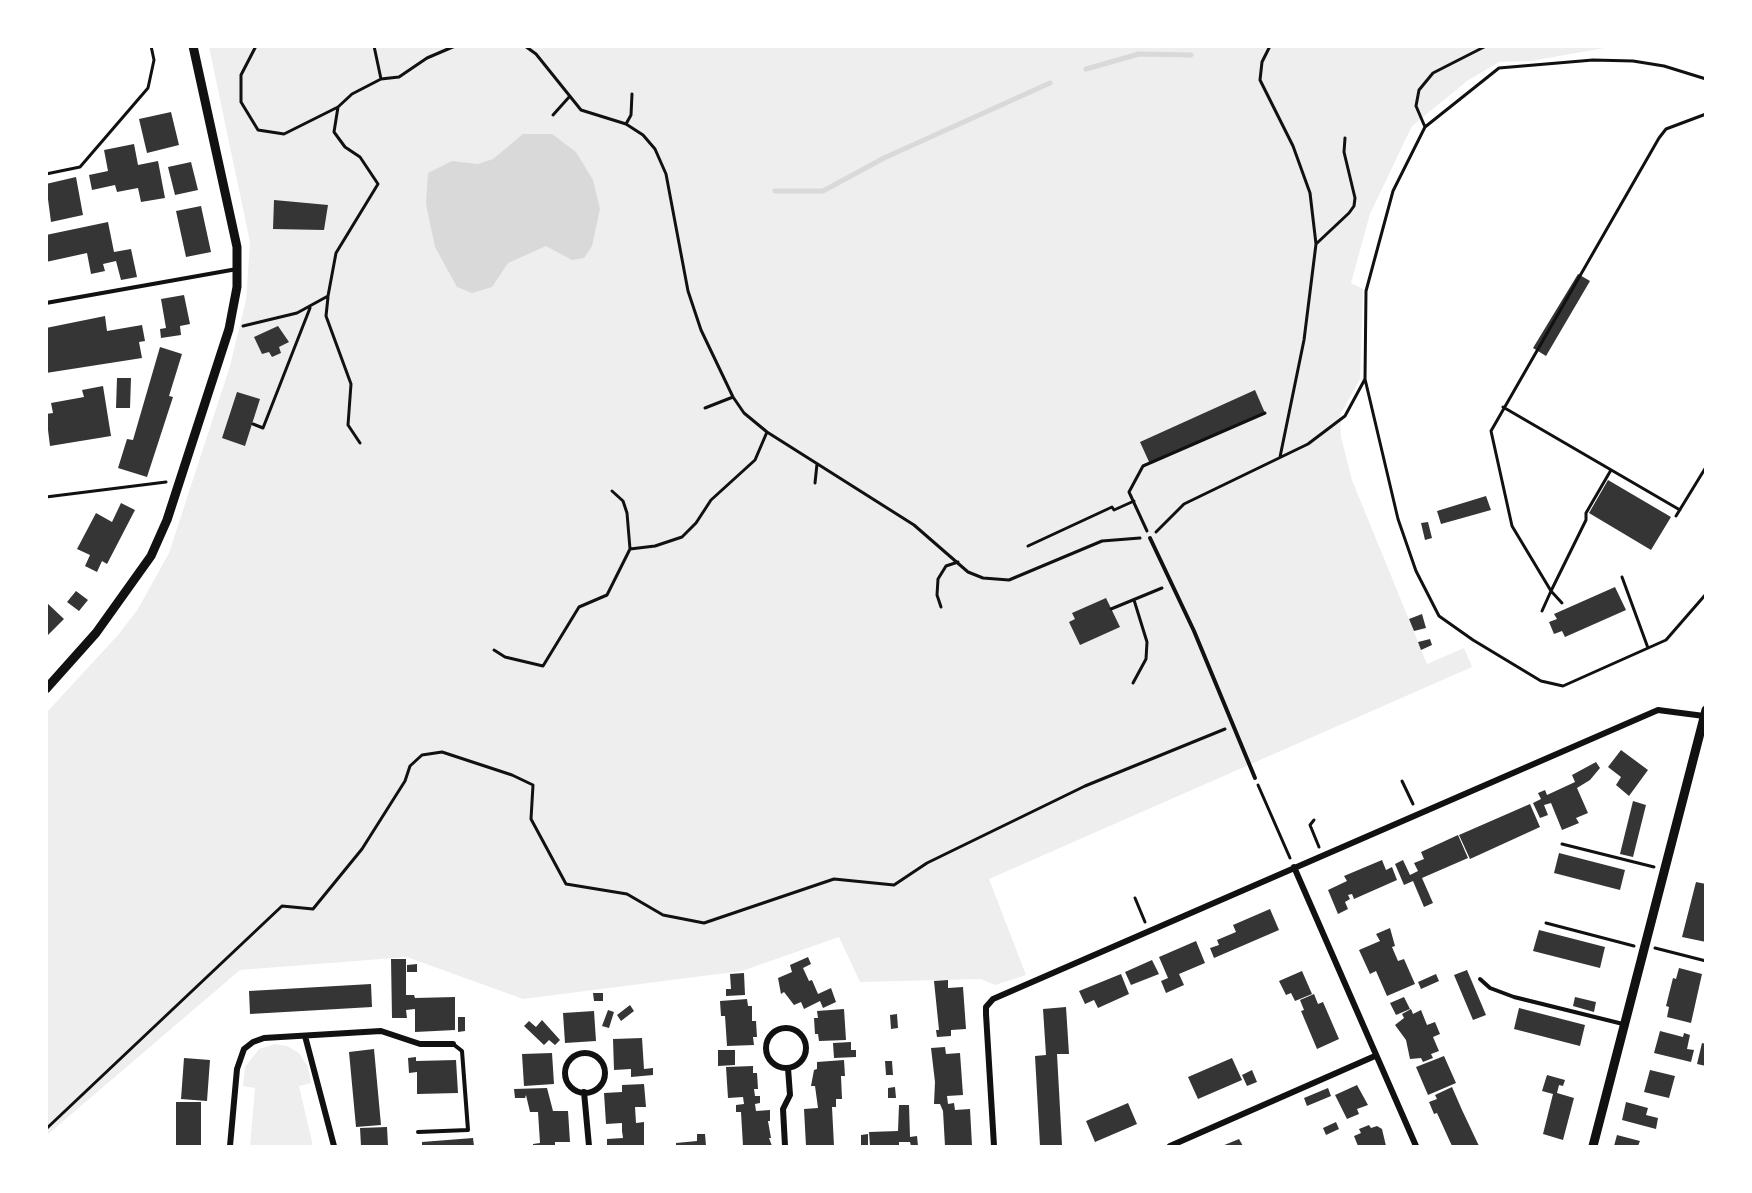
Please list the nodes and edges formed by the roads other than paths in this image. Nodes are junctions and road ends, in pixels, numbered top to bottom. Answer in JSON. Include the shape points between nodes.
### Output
{"nodes":[{"id":1,"x":194,"y":46,"type":"edge"},
{"id":2,"x":238,"y":269,"type":"junction"},
{"id":3,"x":46,"y":303,"type":"edge"},
{"id":4,"x":1150,"y":538,"type":"road end"},
{"id":5,"x":46,"y":688,"type":"edge"},
{"id":6,"x":1705,"y":713,"type":"edge"},
{"id":7,"x":1255,"y":778,"type":"road end"},
{"id":8,"x":1294,"y":867,"type":"junction"},
{"id":9,"x":1480,"y":979,"type":"dead end"},
{"id":10,"x":1624,"y":1024,"type":"junction"},
{"id":11,"x":305,"y":1036,"type":"junction"},
{"id":12,"x":453,"y":1044,"type":"joint"},
{"id":13,"x":1375,"y":1056,"type":"junction"},
{"id":14,"x":788,"y":1068,"type":"junction"},
{"id":15,"x":584,"y":1092,"type":"junction"},
{"id":16,"x":418,"y":1132,"type":"dead end"},
{"id":17,"x":230,"y":1146,"type":"edge"},
{"id":18,"x":334,"y":1146,"type":"edge"},
{"id":19,"x":589,"y":1146,"type":"edge"},
{"id":20,"x":785,"y":1146,"type":"edge"},
{"id":21,"x":994,"y":1146,"type":"edge"},
{"id":22,"x":1170,"y":1146,"type":"edge"},
{"id":23,"x":1416,"y":1146,"type":"edge"},
{"id":24,"x":1593,"y":1146,"type":"edge"}],
"edges":[{"from":1,"to":2,"type":"street","via":[[233,223]]},
{"from":2,"to":3,"type":"lane"},
{"from":2,"to":5,"type":"street","via":[[229,329],[167,520],[151,556],[96,633]]},
{"from":4,"to":7,"type":"lane","via":[[1194,631]]},
{"from":6,"to":8,"type":"street","via":[[1658,710]]},
{"from":6,"to":10,"type":"street"},
{"from":8,"to":13,"type":"street"},
{"from":8,"to":21,"type":"street","via":[[993,999],[986,1014]]},
{"from":9,"to":10,"type":"lane","via":[[1490,988],[1514,997]]},
{"from":10,"to":24,"type":"street"},
{"from":11,"to":12,"type":"street","via":[[381,1031],[420,1044]]},
{"from":11,"to":17,"type":"street","via":[[264,1038],[244,1049],[237,1069]]},
{"from":11,"to":18,"type":"street"},
{"from":12,"to":16,"type":"lane","via":[[462,1051],[468,1130]]},
{"from":13,"to":22,"type":"street"},
{"from":13,"to":23,"type":"street"},
{"from":14,"to":14,"type":"street","via":[[801,1061],[806,1044],[802,1035],[786,1029],[771,1034],[767,1054],[773,1064]]},
{"from":14,"to":20,"type":"street","via":[[790,1095],[783,1109]]},
{"from":15,"to":15,"type":"street","via":[[596,1089],[604,1077],[602,1063],[588,1053],[573,1057],[565,1070],[567,1082]]},
{"from":15,"to":19,"type":"street"}]}
